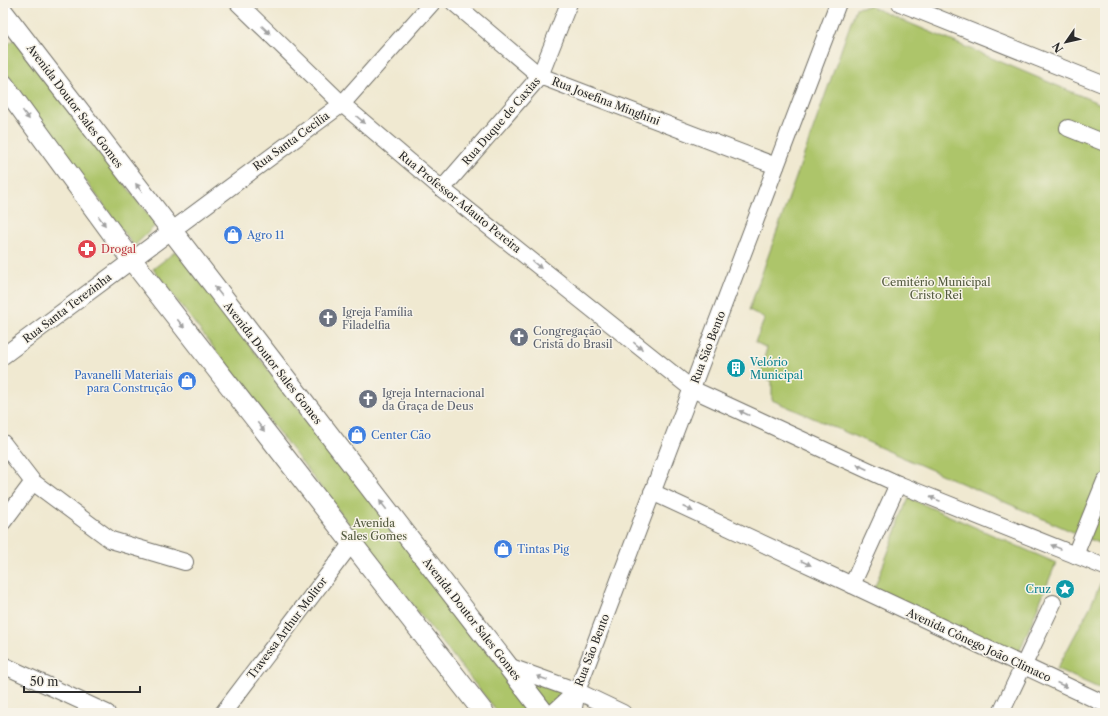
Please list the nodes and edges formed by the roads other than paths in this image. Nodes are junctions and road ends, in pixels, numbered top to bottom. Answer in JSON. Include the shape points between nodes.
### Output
{"nodes":[{"id":1,"x":238,"y":3,"type":"edge"},
{"id":2,"x":432,"y":3,"type":"edge"},
{"id":3,"x":454,"y":3,"type":"edge"},
{"id":4,"x":569,"y":3,"type":"edge"},
{"id":5,"x":838,"y":3,"type":"edge"},
{"id":6,"x":900,"y":3,"type":"edge"},
{"id":7,"x":7,"y":24,"type":"edge"},
{"id":8,"x":540,"y":76,"type":"junction"},
{"id":9,"x":3,"y":84,"type":"edge"},
{"id":10,"x":1105,"y":85,"type":"edge"},
{"id":11,"x":342,"y":104,"type":"junction"},
{"id":12,"x":1068,"y":128,"type":"dead end"},
{"id":13,"x":1105,"y":143,"type":"edge"},
{"id":14,"x":776,"y":166,"type":"junction"},
{"id":15,"x":442,"y":189,"type":"junction"},
{"id":16,"x":170,"y":230,"type":"junction"},
{"id":17,"x":131,"y":260,"type":"junction"},
{"id":18,"x":3,"y":356,"type":"edge"},
{"id":19,"x":692,"y":389,"type":"junction"},
{"id":20,"x":3,"y":443,"type":"edge"},
{"id":21,"x":1105,"y":481,"type":"edge"},
{"id":22,"x":33,"y":482,"type":"junction"},
{"id":23,"x":898,"y":484,"type":"junction"},
{"id":24,"x":652,"y":492,"type":"junction"},
{"id":25,"x":3,"y":522,"type":"edge"},
{"id":26,"x":351,"y":544,"type":"junction"},
{"id":27,"x":1075,"y":554,"type":"junction"},
{"id":28,"x":185,"y":562,"type":"dead end"},
{"id":29,"x":1105,"y":567,"type":"edge"},
{"id":30,"x":852,"y":585,"type":"junction"},
{"id":31,"x":1053,"y":603,"type":"dead end"},
{"id":32,"x":3,"y":665,"type":"edge"},
{"id":33,"x":508,"y":666,"type":"junction"},
{"id":34,"x":1022,"y":666,"type":"junction"},
{"id":35,"x":577,"y":691,"type":"junction"},
{"id":36,"x":1105,"y":704,"type":"edge"},
{"id":37,"x":108,"y":713,"type":"edge"},
{"id":38,"x":223,"y":713,"type":"edge"},
{"id":39,"x":484,"y":713,"type":"edge"},
{"id":40,"x":544,"y":713,"type":"edge"},
{"id":41,"x":553,"y":713,"type":"edge"},
{"id":42,"x":573,"y":713,"type":"edge"},
{"id":43,"x":623,"y":713,"type":"edge"},
{"id":44,"x":1001,"y":713,"type":"edge"}],
"edges":[{"from":1,"to":11,"type":"street","name":"Rua Professor Adauto Pereira","one_way":true},
{"from":2,"to":11,"type":"street","name":"Rua Santa Cecília"},
{"from":3,"to":8,"type":"street","name":"Rua Josefina Minghini"},
{"from":4,"to":8,"type":"street","name":"Rua Duque de Caxias"},
{"from":5,"to":14,"type":"street","name":"Rua São Bento"},
{"from":6,"to":10,"type":"street"},
{"from":16,"to":7,"type":"main road","name":"Avenida Doutor Sales Gomes","one_way":true},
{"from":8,"to":14,"type":"street","name":"Rua Josefina Minghini"},
{"from":8,"to":15,"type":"street","name":"Rua Duque de Caxias"},
{"from":9,"to":17,"type":"main road","one_way":true},
{"from":11,"to":15,"type":"street","name":"Rua Professor Adauto Pereira","one_way":true},
{"from":11,"to":16,"type":"street","name":"Rua Santa Cecília"},
{"from":12,"to":13,"type":"street"},
{"from":14,"to":19,"type":"street","name":"Rua São Bento"},
{"from":15,"to":19,"type":"street","name":"Rua Professor Adauto Pereira","one_way":true},
{"from":16,"to":17,"type":"street","name":"Rua Santa Cecília"},
{"from":33,"to":16,"type":"main road","name":"Avenida Doutor Sales Gomes","one_way":true},
{"from":17,"to":18,"type":"street","name":"Rua Santa Terezinha"},
{"from":17,"to":26,"type":"main road","one_way":true},
{"from":23,"to":19,"type":"street","one_way":true},
{"from":19,"to":24,"type":"street","name":"Rua São Bento"},
{"from":20,"to":22,"type":"street"},
{"from":21,"to":27,"type":"street"},
{"from":22,"to":25,"type":"street"},
{"from":22,"to":28,"type":"street","via":[[111,540]]},
{"from":27,"to":23,"type":"street","one_way":true},
{"from":23,"to":30,"type":"street"},
{"from":24,"to":30,"type":"street","name":"Avenida Cônego João Climaco","one_way":true},
{"from":24,"to":35,"type":"street","name":"Rua São Bento"},
{"from":26,"to":38,"type":"street","name":"Travessa Arthur Molitor"},
{"from":26,"to":39,"type":"main road"},
{"from":27,"to":29,"type":"street"},
{"from":30,"to":34,"type":"street","name":"Avenida Cônego João Climaco"},
{"from":31,"to":34,"type":"street"},
{"from":32,"to":37,"type":"street"},
{"from":35,"to":33,"type":"street","one_way":true},
{"from":33,"to":40,"type":"main road","name":"Avenida Doutor Sales Gomes"},
{"from":34,"to":36,"type":"street","name":"Avenida Cônego João Climaco","one_way":true},
{"from":34,"to":44,"type":"street"},
{"from":35,"to":41,"type":"street","name":"Rua São Bento"},
{"from":35,"to":42,"type":"street","name":"Rua São Bento"},
{"from":35,"to":43,"type":"street"}]}
